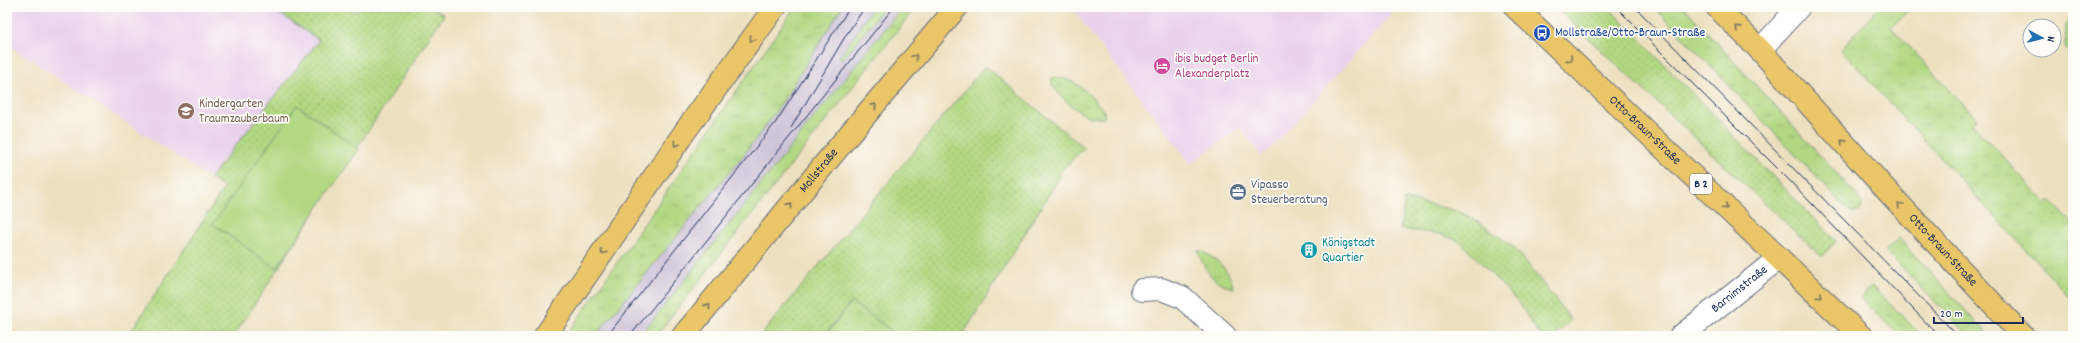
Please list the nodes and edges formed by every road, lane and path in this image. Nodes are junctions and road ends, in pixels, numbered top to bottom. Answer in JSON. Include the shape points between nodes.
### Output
{"nodes":[{"id":1,"x":775,"y":7,"type":"edge"},
{"id":2,"x":957,"y":7,"type":"edge"},
{"id":3,"x":1515,"y":7,"type":"edge"},
{"id":4,"x":1717,"y":7,"type":"edge"},
{"id":5,"x":1798,"y":7,"type":"edge"},
{"id":6,"x":1760,"y":50,"type":"junction"},
{"id":7,"x":1779,"y":258,"type":"junction"},
{"id":8,"x":1142,"y":290,"type":"dead end"},
{"id":9,"x":545,"y":336,"type":"edge"},
{"id":10,"x":683,"y":336,"type":"edge"},
{"id":11,"x":1225,"y":336,"type":"edge"},
{"id":12,"x":1681,"y":336,"type":"edge"},
{"id":13,"x":1861,"y":336,"type":"edge"},
{"id":14,"x":2023,"y":336,"type":"edge"}],
"edges":[{"from":1,"to":9,"type":"main road","one_way":true,"via":[[686,130]]},
{"from":10,"to":2,"type":"main road","name":"Mollstraße","one_way":true},
{"from":3,"to":7,"type":"main road","name":"Otto-Braun-Straße","number":"B 2","one_way":true},
{"from":6,"to":4,"type":"main road","name":"Otto-Braun-Straße","one_way":true},
{"from":5,"to":6,"type":"street"},
{"from":14,"to":6,"type":"main road","name":"Otto-Braun-Straße","one_way":true},
{"from":7,"to":12,"type":"street","name":"Barnimstraße"},
{"from":7,"to":13,"type":"main road","name":"Otto-Braun-Straße","number":"B 2","one_way":true},
{"from":8,"to":11,"type":"street","via":[[1161,289],[1182,297]]}]}
